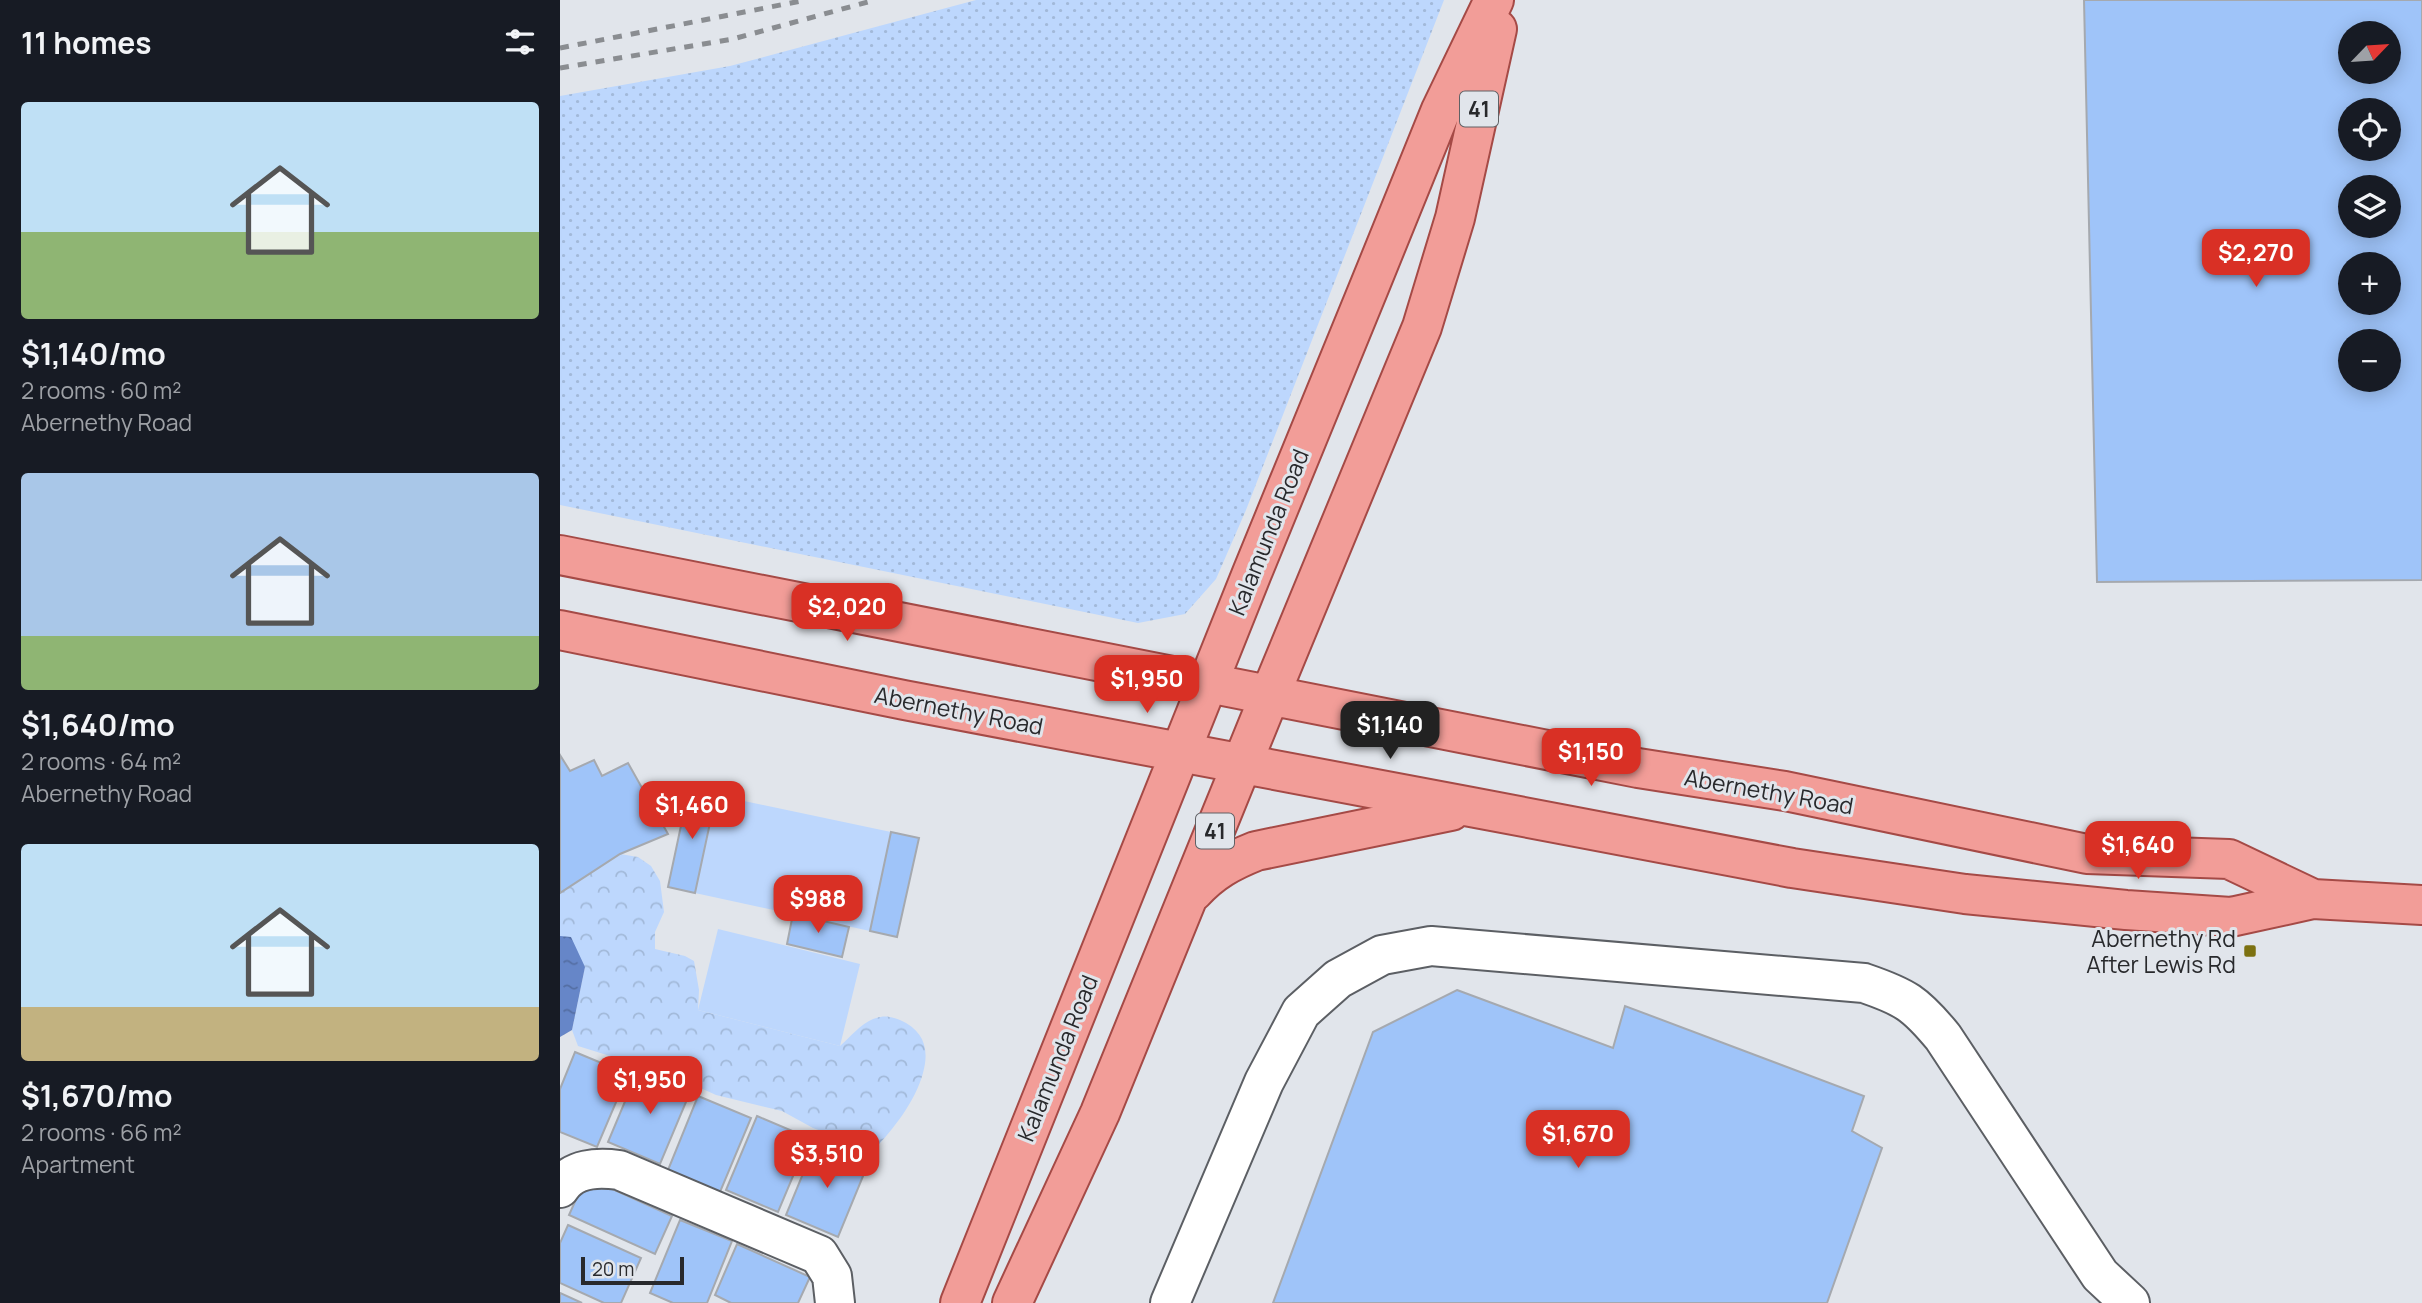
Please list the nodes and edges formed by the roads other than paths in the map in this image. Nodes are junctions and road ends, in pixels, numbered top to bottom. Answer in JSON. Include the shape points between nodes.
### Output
{"nodes":[{"id":1,"x":1494,"y":0,"type":"edge"},
{"id":2,"x":1504,"y":0,"type":"edge"},
{"id":3,"x":560,"y":555,"type":"edge"},
{"id":4,"x":560,"y":629,"type":"edge"},
{"id":5,"x":1207,"y":683,"type":"junction"},
{"id":6,"x":1270,"y":695,"type":"junction"},
{"id":7,"x":1181,"y":751,"type":"junction"},
{"id":8,"x":1242,"y":763,"type":"junction"},
{"id":9,"x":1471,"y":807,"type":"junction"},
{"id":10,"x":1188,"y":898,"type":"junction"},
{"id":11,"x":2313,"y":899,"type":"junction"},
{"id":12,"x":2422,"y":905,"type":"edge"},
{"id":13,"x":560,"y":1188,"type":"edge"},
{"id":14,"x":835,"y":1303,"type":"edge"},
{"id":15,"x":960,"y":1303,"type":"edge"},
{"id":16,"x":1012,"y":1303,"type":"edge"},
{"id":17,"x":1170,"y":1303,"type":"edge"},
{"id":18,"x":2130,"y":1303,"type":"edge"}],
"edges":[{"from":1,"to":5,"type":"main road","name":"Kalamunda Road","via":[[1441,110]]},
{"from":2,"to":6,"type":"main road","number":"41","via":[[1455,218],[1422,327]]},
{"from":3,"to":5,"type":"main road","name":"Abernethy Road"},
{"from":4,"to":7,"type":"main road","name":"Abernethy Road"},
{"from":5,"to":6,"type":"main road","name":"Abernethy Road"},
{"from":5,"to":7,"type":"main road","name":"Kalamunda Road"},
{"from":6,"to":8,"type":"main road"},
{"from":6,"to":11,"type":"main road","name":"Abernethy Road","via":[[2087,854],[2229,859]]},
{"from":7,"to":8,"type":"main road","name":"Abernethy Road"},
{"from":7,"to":15,"type":"main road","name":"Kalamunda Road"},
{"from":8,"to":9,"type":"main road","name":"Abernethy Road"},
{"from":8,"to":10,"type":"main road","number":"41"},
{"from":9,"to":10,"type":"main road","via":[[1256,850],[1208,876]]},
{"from":9,"to":11,"type":"main road","name":"Abernethy Road","via":[[1792,868],[1965,894],[2231,917]]},
{"from":10,"to":16,"type":"main road","number":"41","via":[[1100,1113]]},
{"from":11,"to":12,"type":"main road","name":"Abernethy Road"},
{"from":13,"to":14,"type":"street","via":[[582,1171],[619,1170],[819,1255],[832,1276]]},
{"from":17,"to":18,"type":"street","via":[[1264,1082],[1301,1013],[1338,979],[1382,955],[1431,946],[1864,983],[1897,995],[1922,1012],[1943,1037],[2100,1275]]}]}
